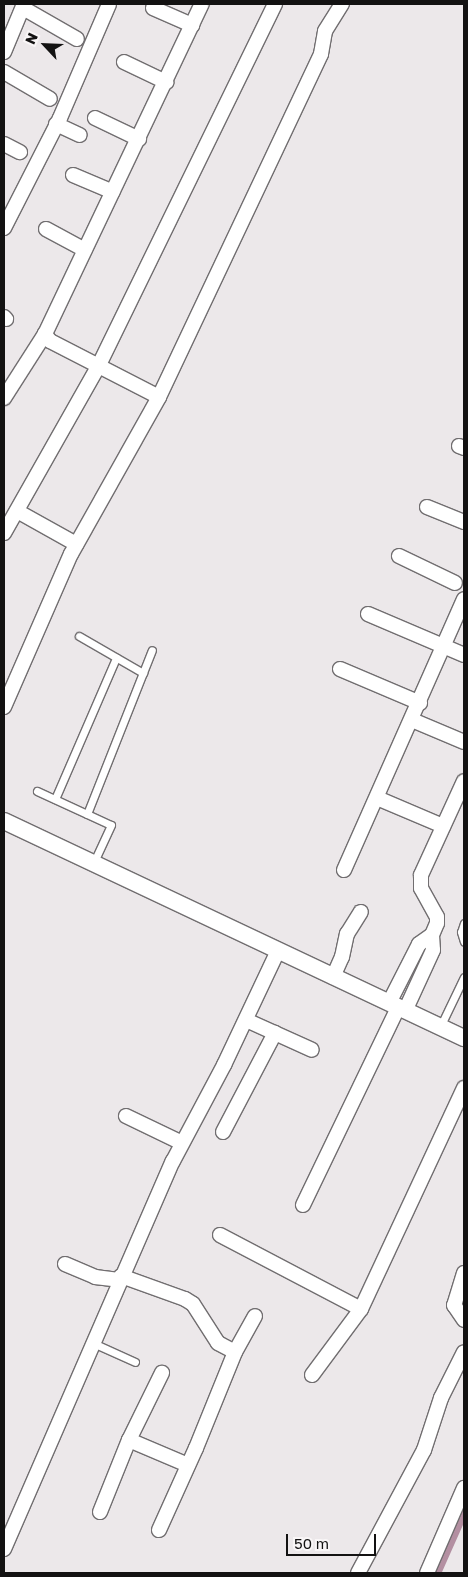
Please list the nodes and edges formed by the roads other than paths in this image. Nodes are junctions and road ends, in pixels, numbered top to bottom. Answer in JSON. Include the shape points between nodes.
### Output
{"nodes":[{"id":1,"x":109,"y":4,"type":"edge"},
{"id":2,"x":202,"y":4,"type":"edge"},
{"id":3,"x":273,"y":4,"type":"edge"},
{"id":4,"x":342,"y":4,"type":"edge"},
{"id":5,"x":24,"y":6,"type":"edge"},
{"id":6,"x":153,"y":8,"type":"dead end"},
{"id":7,"x":192,"y":25,"type":"junction"},
{"id":8,"x":77,"y":39,"type":"dead end"},
{"id":9,"x":4,"y":51,"type":"edge"},
{"id":10,"x":124,"y":62,"type":"dead end"},
{"id":11,"x":4,"y":72,"type":"edge"},
{"id":12,"x":166,"y":82,"type":"junction"},
{"id":13,"x":50,"y":99,"type":"dead end"},
{"id":14,"x":95,"y":118,"type":"dead end"},
{"id":15,"x":56,"y":124,"type":"junction"},
{"id":16,"x":80,"y":135,"type":"dead end"},
{"id":17,"x":139,"y":139,"type":"junction"},
{"id":18,"x":4,"y":144,"type":"edge"},
{"id":19,"x":20,"y":152,"type":"dead end"},
{"id":20,"x":73,"y":174,"type":"dead end"},
{"id":21,"x":113,"y":192,"type":"junction"},
{"id":22,"x":4,"y":228,"type":"edge"},
{"id":23,"x":46,"y":229,"type":"dead end"},
{"id":24,"x":85,"y":250,"type":"junction"},
{"id":25,"x":45,"y":334,"type":"junction"},
{"id":26,"x":99,"y":365,"type":"junction"},
{"id":27,"x":159,"y":397,"type":"junction"},
{"id":28,"x":4,"y":398,"type":"edge"},
{"id":29,"x":427,"y":507,"type":"dead end"},
{"id":30,"x":17,"y":511,"type":"junction"},
{"id":31,"x":464,"y":522,"type":"edge"},
{"id":32,"x":4,"y":533,"type":"edge"},
{"id":33,"x":76,"y":544,"type":"junction"},
{"id":34,"x":399,"y":556,"type":"dead end"},
{"id":35,"x":460,"y":579,"type":"edge"},
{"id":36,"x":464,"y":599,"type":"edge"},
{"id":37,"x":368,"y":614,"type":"dead end"},
{"id":38,"x":78,"y":636,"type":"dead end"},
{"id":39,"x":444,"y":646,"type":"junction"},
{"id":40,"x":152,"y":650,"type":"dead end"},
{"id":41,"x":464,"y":655,"type":"edge"},
{"id":42,"x":116,"y":658,"type":"junction"},
{"id":43,"x":340,"y":668,"type":"dead end"},
{"id":44,"x":143,"y":673,"type":"junction"},
{"id":45,"x":6,"y":697,"type":"edge"},
{"id":46,"x":420,"y":703,"type":"junction"},
{"id":47,"x":412,"y":720,"type":"junction"},
{"id":48,"x":464,"y":742,"type":"edge"},
{"id":49,"x":464,"y":781,"type":"edge"},
{"id":50,"x":37,"y":791,"type":"dead end"},
{"id":51,"x":377,"y":798,"type":"junction"},
{"id":52,"x":55,"y":799,"type":"junction"},
{"id":53,"x":87,"y":814,"type":"junction"},
{"id":54,"x":4,"y":821,"type":"edge"},
{"id":55,"x":444,"y":826,"type":"junction"},
{"id":56,"x":93,"y":864,"type":"junction"},
{"id":57,"x":344,"y":870,"type":"dead end"},
{"id":58,"x":361,"y":912,"type":"dead end"},
{"id":59,"x":464,"y":923,"type":"edge"},
{"id":60,"x":464,"y":942,"type":"edge"},
{"id":61,"x":278,"y":951,"type":"junction"},
{"id":62,"x":333,"y":977,"type":"junction"},
{"id":63,"x":464,"y":977,"type":"edge"},
{"id":64,"x":398,"y":1007,"type":"junction"},
{"id":65,"x":246,"y":1020,"type":"junction"},
{"id":66,"x":440,"y":1027,"type":"junction"},
{"id":67,"x":275,"y":1033,"type":"junction"},
{"id":68,"x":464,"y":1037,"type":"edge"},
{"id":69,"x":312,"y":1050,"type":"dead end"},
{"id":70,"x":464,"y":1088,"type":"edge"},
{"id":71,"x":126,"y":1116,"type":"dead end"},
{"id":72,"x":223,"y":1132,"type":"dead end"},
{"id":73,"x":182,"y":1143,"type":"junction"},
{"id":74,"x":304,"y":1204,"type":"dead end"},
{"id":75,"x":220,"y":1234,"type":"dead end"},
{"id":76,"x":64,"y":1264,"type":"dead end"},
{"id":77,"x":464,"y":1273,"type":"edge"},
{"id":78,"x":120,"y":1278,"type":"junction"},
{"id":79,"x":361,"y":1309,"type":"junction"},
{"id":80,"x":255,"y":1316,"type":"dead end"},
{"id":81,"x":464,"y":1320,"type":"edge"},
{"id":82,"x":92,"y":1342,"type":"junction"},
{"id":83,"x":235,"y":1352,"type":"junction"},
{"id":84,"x":464,"y":1352,"type":"edge"},
{"id":85,"x":135,"y":1362,"type":"dead end"},
{"id":86,"x":162,"y":1373,"type":"dead end"},
{"id":87,"x":312,"y":1375,"type":"dead end"},
{"id":88,"x":129,"y":1440,"type":"junction"},
{"id":89,"x":188,"y":1465,"type":"junction"},
{"id":90,"x":464,"y":1488,"type":"edge"},
{"id":91,"x":100,"y":1512,"type":"dead end"},
{"id":92,"x":159,"y":1530,"type":"dead end"},
{"id":93,"x":4,"y":1549,"type":"edge"},
{"id":94,"x":358,"y":1573,"type":"edge"},
{"id":95,"x":427,"y":1573,"type":"edge"}],
"edges":[{"from":1,"to":15,"type":"street"},
{"from":2,"to":7,"type":"street"},
{"from":3,"to":26,"type":"street"},
{"from":4,"to":27,"type":"street","via":[[325,31],[321,54]]},
{"from":5,"to":8,"type":"street"},
{"from":5,"to":9,"type":"street"},
{"from":6,"to":7,"type":"street"},
{"from":7,"to":12,"type":"street"},
{"from":10,"to":12,"type":"street"},
{"from":11,"to":13,"type":"street"},
{"from":12,"to":17,"type":"street"},
{"from":14,"to":17,"type":"street"},
{"from":15,"to":16,"type":"street"},
{"from":15,"to":22,"type":"street"},
{"from":17,"to":21,"type":"street"},
{"from":18,"to":19,"type":"street"},
{"from":20,"to":21,"type":"street"},
{"from":21,"to":24,"type":"street"},
{"from":23,"to":24,"type":"street"},
{"from":24,"to":25,"type":"street"},
{"from":25,"to":26,"type":"street","via":[[50,341]]},
{"from":25,"to":28,"type":"street"},
{"from":26,"to":27,"type":"street"},
{"from":26,"to":30,"type":"street"},
{"from":27,"to":33,"type":"street"},
{"from":29,"to":31,"type":"street"},
{"from":30,"to":32,"type":"street"},
{"from":30,"to":33,"type":"street"},
{"from":33,"to":45,"type":"street"},
{"from":34,"to":35,"type":"street"},
{"from":35,"to":36,"type":"street","via":[[457,595]]},
{"from":36,"to":39,"type":"street"},
{"from":37,"to":39,"type":"street"},
{"from":38,"to":42,"type":"lane"},
{"from":39,"to":41,"type":"street"},
{"from":39,"to":46,"type":"street"},
{"from":40,"to":44,"type":"lane"},
{"from":42,"to":44,"type":"lane"},
{"from":42,"to":52,"type":"lane"},
{"from":43,"to":46,"type":"street"},
{"from":44,"to":53,"type":"lane"},
{"from":46,"to":47,"type":"street"},
{"from":47,"to":48,"type":"street"},
{"from":47,"to":51,"type":"street"},
{"from":49,"to":55,"type":"street"},
{"from":50,"to":52,"type":"lane"},
{"from":51,"to":55,"type":"street"},
{"from":51,"to":57,"type":"street"},
{"from":52,"to":53,"type":"lane"},
{"from":53,"to":56,"type":"lane","via":[[111,825]]},
{"from":54,"to":56,"type":"street"},
{"from":55,"to":64,"type":"street","via":[[420,882],[437,917],[432,935],[433,950]]},
{"from":56,"to":61,"type":"street"},
{"from":58,"to":62,"type":"street","via":[[347,934]]},
{"from":59,"to":60,"type":"lane","via":[[461,932]]},
{"from":61,"to":62,"type":"street"},
{"from":61,"to":65,"type":"street"},
{"from":62,"to":64,"type":"street"},
{"from":63,"to":66,"type":"lane"},
{"from":64,"to":66,"type":"street"},
{"from":64,"to":74,"type":"street"},
{"from":65,"to":67,"type":"street"},
{"from":65,"to":73,"type":"street"},
{"from":66,"to":68,"type":"street"},
{"from":67,"to":69,"type":"street"},
{"from":67,"to":72,"type":"street"},
{"from":70,"to":79,"type":"street"},
{"from":71,"to":73,"type":"street"},
{"from":73,"to":78,"type":"street"},
{"from":75,"to":79,"type":"street"},
{"from":76,"to":78,"type":"street","via":[[95,1277]]},
{"from":77,"to":81,"type":"street","via":[[454,1305]]},
{"from":78,"to":82,"type":"street"},
{"from":78,"to":83,"type":"street","via":[[193,1304],[218,1343]]},
{"from":79,"to":87,"type":"street"},
{"from":80,"to":83,"type":"street"},
{"from":82,"to":85,"type":"lane"},
{"from":82,"to":93,"type":"street"},
{"from":83,"to":89,"type":"street"},
{"from":84,"to":94,"type":"street","via":[[441,1398],[424,1450]]},
{"from":86,"to":88,"type":"street"},
{"from":88,"to":89,"type":"street"},
{"from":88,"to":91,"type":"street"},
{"from":89,"to":92,"type":"street"},
{"from":90,"to":95,"type":"street"}]}
